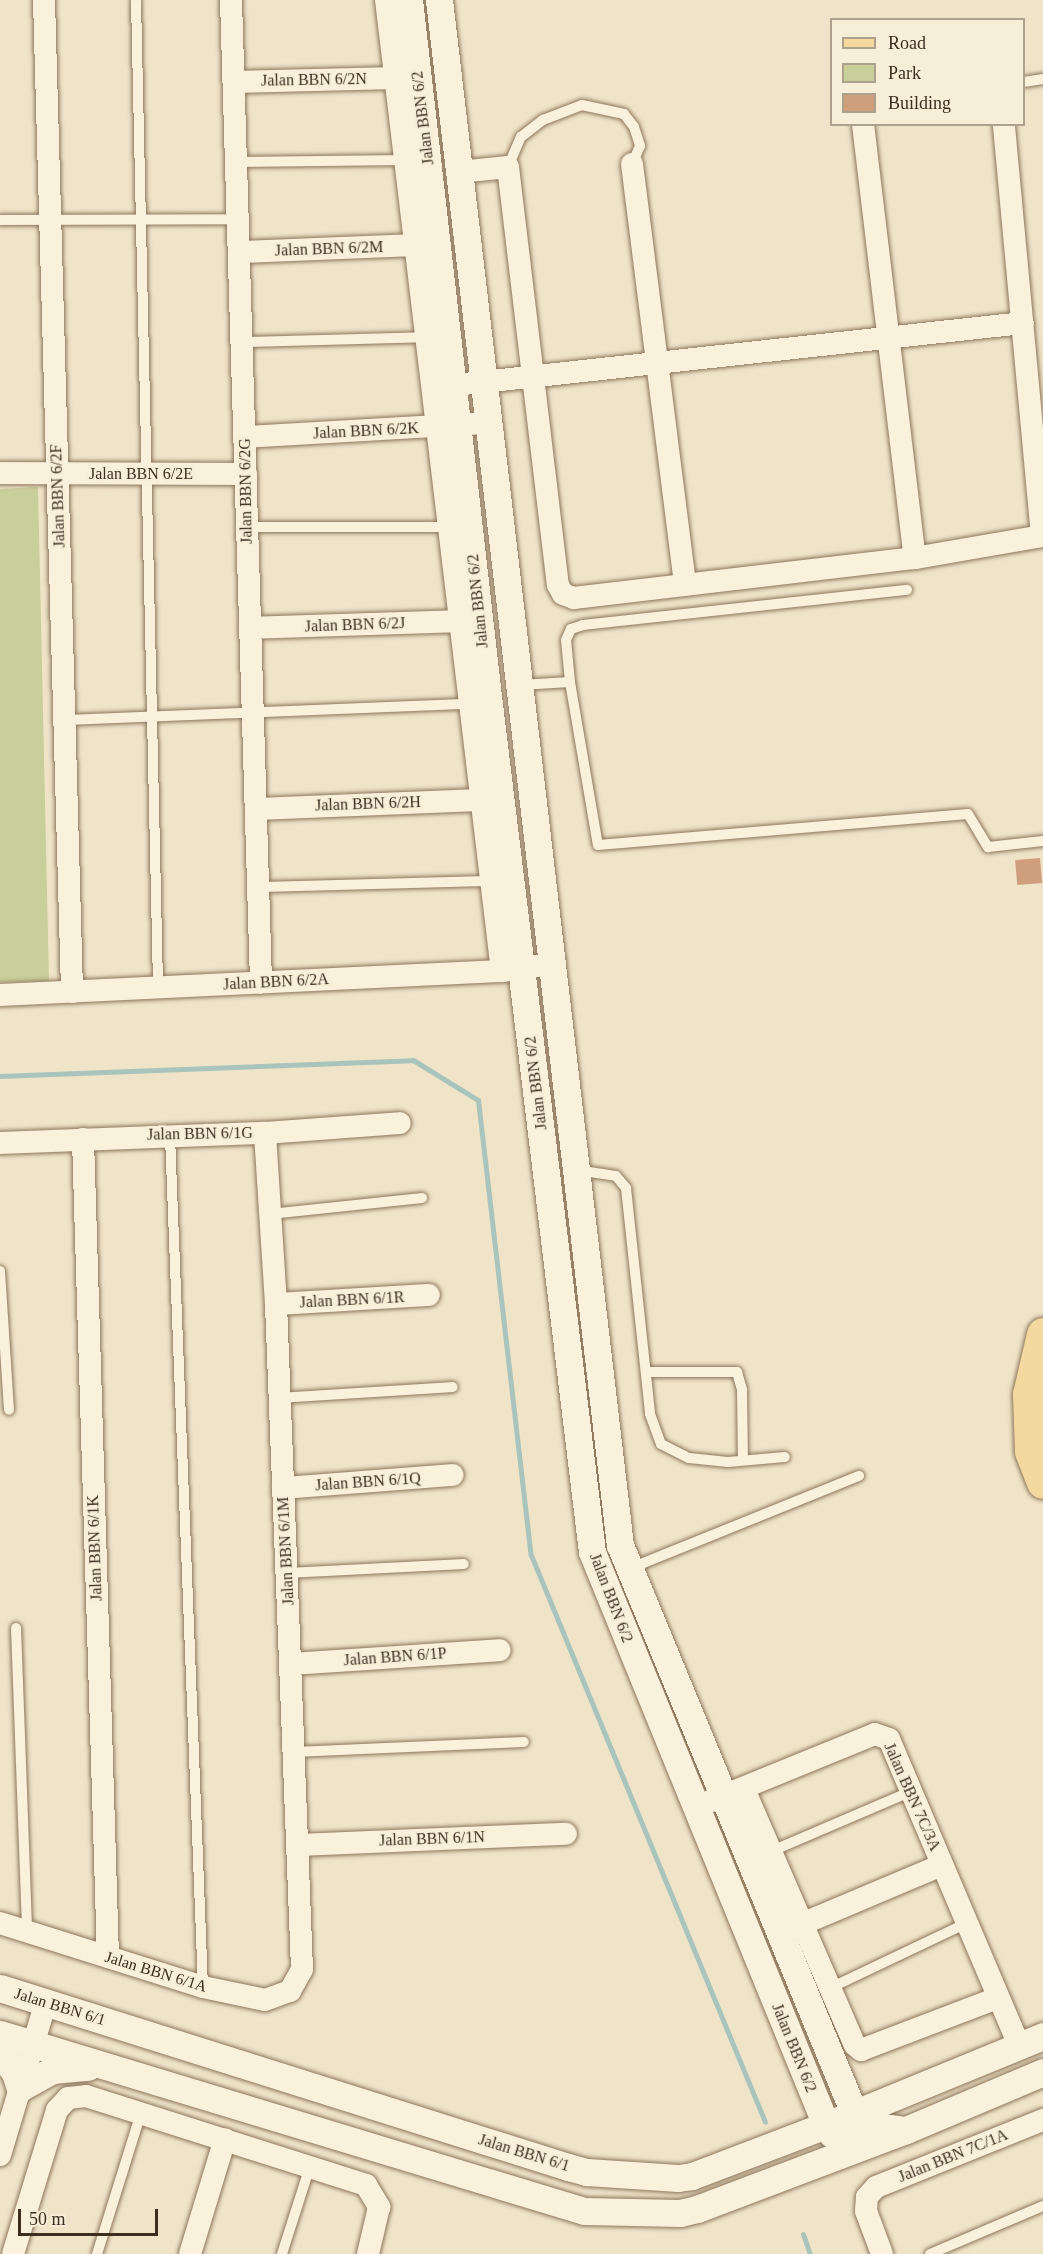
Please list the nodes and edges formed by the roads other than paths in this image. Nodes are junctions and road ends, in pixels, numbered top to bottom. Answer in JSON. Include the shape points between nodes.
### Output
{"nodes":[{"id":1,"x":44,"y":0,"type":"edge"},
{"id":2,"x":136,"y":0,"type":"edge"},
{"id":3,"x":231,"y":0,"type":"edge"},
{"id":4,"x":386,"y":0,"type":"edge"},
{"id":5,"x":409,"y":0,"type":"edge"},
{"id":6,"x":439,"y":0,"type":"edge"},
{"id":7,"x":395,"y":78,"type":"junction"},
{"id":8,"x":1043,"y":79,"type":"edge"},
{"id":9,"x":234,"y":82,"type":"junction"},
{"id":10,"x":1025,"y":82,"type":"edge"},
{"id":11,"x":863,"y":126,"type":"edge"},
{"id":12,"x":1004,"y":126,"type":"edge"},
{"id":13,"x":406,"y":160,"type":"junction"},
{"id":14,"x":237,"y":162,"type":"junction"},
{"id":15,"x":632,"y":164,"type":"joint"},
{"id":16,"x":508,"y":167,"type":"junction"},
{"id":17,"x":459,"y":172,"type":"junction"},
{"id":18,"x":50,"y":219,"type":"junction"},
{"id":19,"x":141,"y":219,"type":"junction"},
{"id":20,"x":239,"y":219,"type":"junction"},
{"id":21,"x":0,"y":220,"type":"edge"},
{"id":22,"x":417,"y":245,"type":"junction"},
{"id":23,"x":241,"y":252,"type":"junction"},
{"id":24,"x":1023,"y":323,"type":"junction"},
{"id":25,"x":428,"y":336,"type":"junction"},
{"id":26,"x":892,"y":338,"type":"junction"},
{"id":27,"x":243,"y":342,"type":"junction"},
{"id":28,"x":656,"y":364,"type":"junction"},
{"id":29,"x":533,"y":379,"type":"junction"},
{"id":30,"x":485,"y":382,"type":"junction"},
{"id":31,"x":456,"y":385,"type":"junction"},
{"id":32,"x":488,"y":423,"type":"junction"},
{"id":33,"x":448,"y":427,"type":"junction"},
{"id":34,"x":245,"y":437,"type":"junction"},
{"id":35,"x":0,"y":473,"type":"edge"},
{"id":36,"x":57,"y":473,"type":"junction"},
{"id":37,"x":146,"y":474,"type":"junction"},
{"id":38,"x":246,"y":474,"type":"junction"},
{"id":39,"x":247,"y":526,"type":"junction"},
{"id":40,"x":449,"y":527,"type":"junction"},
{"id":41,"x":1042,"y":536,"type":"edge"},
{"id":42,"x":915,"y":558,"type":"junction"},
{"id":43,"x":685,"y":585,"type":"junction"},
{"id":44,"x":907,"y":590,"type":"dead end"},
{"id":45,"x":460,"y":621,"type":"junction"},
{"id":46,"x":250,"y":628,"type":"junction"},
{"id":47,"x":570,"y":682,"type":"junction"},
{"id":48,"x":516,"y":685,"type":"junction"},
{"id":49,"x":470,"y":704,"type":"junction"},
{"id":50,"x":253,"y":715,"type":"junction"},
{"id":51,"x":152,"y":718,"type":"junction"},
{"id":52,"x":64,"y":720,"type":"junction"},
{"id":53,"x":481,"y":800,"type":"junction"},
{"id":54,"x":256,"y":809,"type":"junction"},
{"id":55,"x":1043,"y":841,"type":"edge"},
{"id":56,"x":491,"y":881,"type":"junction"},
{"id":57,"x":258,"y":887,"type":"junction"},
{"id":58,"x":551,"y":964,"type":"junction"},
{"id":59,"x":512,"y":969,"type":"junction"},
{"id":60,"x":261,"y":983,"type":"junction"},
{"id":61,"x":158,"y":987,"type":"junction"},
{"id":62,"x":72,"y":992,"type":"junction"},
{"id":63,"x":0,"y":995,"type":"edge"},
{"id":64,"x":400,"y":1123,"type":"dead end"},
{"id":65,"x":265,"y":1133,"type":"junction"},
{"id":66,"x":170,"y":1134,"type":"junction"},
{"id":67,"x":83,"y":1139,"type":"junction"},
{"id":68,"x":0,"y":1143,"type":"edge"},
{"id":69,"x":576,"y":1170,"type":"junction"},
{"id":70,"x":422,"y":1198,"type":"dead end"},
{"id":71,"x":270,"y":1214,"type":"junction"},
{"id":72,"x":0,"y":1271,"type":"edge"},
{"id":73,"x":429,"y":1295,"type":"dead end"},
{"id":74,"x":276,"y":1304,"type":"junction"},
{"id":75,"x":1043,"y":1334,"type":"edge"},
{"id":76,"x":647,"y":1372,"type":"junction"},
{"id":77,"x":453,"y":1387,"type":"dead end"},
{"id":78,"x":279,"y":1398,"type":"junction"},
{"id":79,"x":9,"y":1410,"type":"dead end"},
{"id":80,"x":785,"y":1457,"type":"dead end"},
{"id":81,"x":743,"y":1460,"type":"junction"},
{"id":82,"x":453,"y":1475,"type":"dead end"},
{"id":83,"x":859,"y":1476,"type":"dead end"},
{"id":84,"x":1043,"y":1482,"type":"edge"},
{"id":85,"x":283,"y":1488,"type":"junction"},
{"id":86,"x":464,"y":1564,"type":"dead end"},
{"id":87,"x":630,"y":1569,"type":"junction"},
{"id":88,"x":287,"y":1573,"type":"junction"},
{"id":89,"x":16,"y":1628,"type":"dead end"},
{"id":90,"x":500,"y":1650,"type":"dead end"},
{"id":91,"x":291,"y":1664,"type":"junction"},
{"id":92,"x":524,"y":1742,"type":"dead end"},
{"id":93,"x":293,"y":1752,"type":"junction"},
{"id":94,"x":912,"y":1791,"type":"junction"},
{"id":95,"x":733,"y":1792,"type":"junction"},
{"id":96,"x":696,"y":1807,"type":"junction"},
{"id":97,"x":566,"y":1834,"type":"dead end"},
{"id":98,"x":298,"y":1845,"type":"junction"},
{"id":99,"x":772,"y":1851,"type":"junction"},
{"id":100,"x":942,"y":1865,"type":"junction"},
{"id":101,"x":0,"y":1923,"type":"edge"},
{"id":102,"x":967,"y":1923,"type":"junction"},
{"id":103,"x":802,"y":1924,"type":"junction"},
{"id":104,"x":27,"y":1932,"type":"junction"},
{"id":105,"x":108,"y":1957,"type":"junction"},
{"id":106,"x":302,"y":1969,"type":"joint"},
{"id":107,"x":203,"y":1987,"type":"junction"},
{"id":108,"x":832,"y":1987,"type":"junction"},
{"id":109,"x":0,"y":1988,"type":"edge"},
{"id":110,"x":997,"y":1998,"type":"junction"},
{"id":111,"x":46,"y":2002,"type":"junction"},
{"id":112,"x":0,"y":2034,"type":"edge"},
{"id":113,"x":1031,"y":2041,"type":"edge"},
{"id":114,"x":33,"y":2044,"type":"junction"},
{"id":115,"x":0,"y":2052,"type":"edge"},
{"id":116,"x":110,"y":2068,"type":"junction"},
{"id":117,"x":1043,"y":2072,"type":"edge"},
{"id":118,"x":20,"y":2088,"type":"junction"},
{"id":119,"x":141,"y":2113,"type":"junction"},
{"id":120,"x":854,"y":2113,"type":"junction"},
{"id":121,"x":1043,"y":2120,"type":"edge"},
{"id":122,"x":825,"y":2125,"type":"junction"},
{"id":123,"x":906,"y":2130,"type":"junction"},
{"id":124,"x":225,"y":2139,"type":"junction"},
{"id":125,"x":0,"y":2156,"type":"edge"},
{"id":126,"x":310,"y":2166,"type":"junction"},
{"id":127,"x":1043,"y":2206,"type":"edge"},
{"id":128,"x":13,"y":2254,"type":"edge"},
{"id":129,"x":97,"y":2254,"type":"edge"},
{"id":130,"x":190,"y":2254,"type":"edge"},
{"id":131,"x":282,"y":2254,"type":"edge"},
{"id":132,"x":368,"y":2254,"type":"edge"},
{"id":133,"x":882,"y":2254,"type":"edge"},
{"id":134,"x":930,"y":2254,"type":"edge"}],
"edges":[{"from":1,"to":18,"type":"street","name":"Jalan BBN 6/2F"},
{"from":2,"to":19,"type":"lane"},
{"from":3,"to":9,"type":"street","name":"Jalan BBN 6/2G"},
{"from":4,"to":7,"type":"street"},
{"from":5,"to":31,"type":"street","name":"Jalan BBN 6/2"},
{"from":6,"to":17,"type":"street","name":"Jalan BBN 6/2"},
{"from":7,"to":9,"type":"street","name":"Jalan BBN 6/2N"},
{"from":7,"to":13,"type":"street"},
{"from":8,"to":10,"type":"lane"},
{"from":9,"to":14,"type":"street","name":"Jalan BBN 6/2G"},
{"from":11,"to":26,"type":"street"},
{"from":12,"to":24,"type":"street"},
{"from":13,"to":14,"type":"lane"},
{"from":13,"to":22,"type":"street"},
{"from":14,"to":20,"type":"street","name":"Jalan BBN 6/2G"},
{"from":15,"to":16,"type":"lane","via":[[640,146],[634,127],[624,114],[582,105],[543,120],[521,137]]},
{"from":15,"to":28,"type":"street"},
{"from":16,"to":17,"type":"street"},
{"from":16,"to":29,"type":"street"},
{"from":17,"to":30,"type":"street","name":"Jalan BBN 6/2"},
{"from":18,"to":19,"type":"lane"},
{"from":18,"to":21,"type":"lane"},
{"from":18,"to":36,"type":"street","name":"Jalan BBN 6/2F"},
{"from":19,"to":20,"type":"lane"},
{"from":19,"to":37,"type":"lane"},
{"from":20,"to":23,"type":"street","name":"Jalan BBN 6/2G"},
{"from":22,"to":23,"type":"street","name":"Jalan BBN 6/2M"},
{"from":22,"to":25,"type":"street"},
{"from":23,"to":27,"type":"street","name":"Jalan BBN 6/2G"},
{"from":24,"to":26,"type":"street"},
{"from":24,"to":41,"type":"street"},
{"from":25,"to":27,"type":"lane"},
{"from":25,"to":33,"type":"street"},
{"from":26,"to":28,"type":"street"},
{"from":26,"to":42,"type":"street"},
{"from":27,"to":34,"type":"street","name":"Jalan BBN 6/2G"},
{"from":28,"to":29,"type":"street"},
{"from":28,"to":43,"type":"street"},
{"from":29,"to":30,"type":"street"},
{"from":29,"to":43,"type":"street","via":[[558,585],[563,594],[574,598]]},
{"from":30,"to":31,"type":"street"},
{"from":30,"to":32,"type":"street","name":"Jalan BBN 6/2"},
{"from":31,"to":33,"type":"street","name":"Jalan BBN 6/2"},
{"from":32,"to":33,"type":"street","name":"Jalan BBN 6/2K"},
{"from":32,"to":48,"type":"street","name":"Jalan BBN 6/2"},
{"from":33,"to":34,"type":"street","name":"Jalan BBN 6/2K"},
{"from":33,"to":40,"type":"street"},
{"from":33,"to":59,"type":"street","name":"Jalan BBN 6/2"},
{"from":34,"to":38,"type":"street","name":"Jalan BBN 6/2G"},
{"from":35,"to":36,"type":"street","name":"Jalan BBN 6/2E"},
{"from":36,"to":37,"type":"street","name":"Jalan BBN 6/2E"},
{"from":36,"to":52,"type":"street","name":"Jalan BBN 6/2F"},
{"from":37,"to":38,"type":"street","name":"Jalan BBN 6/2E"},
{"from":37,"to":51,"type":"lane"},
{"from":38,"to":39,"type":"street","name":"Jalan BBN 6/2G"},
{"from":39,"to":40,"type":"lane"},
{"from":39,"to":46,"type":"street","name":"Jalan BBN 6/2G"},
{"from":40,"to":45,"type":"street"},
{"from":41,"to":42,"type":"street"},
{"from":42,"to":43,"type":"street"},
{"from":44,"to":47,"type":"lane","via":[[570,629],[566,640]]},
{"from":45,"to":46,"type":"street","name":"Jalan BBN 6/2J"},
{"from":45,"to":49,"type":"street"},
{"from":46,"to":50,"type":"street","name":"Jalan BBN 6/2G"},
{"from":47,"to":48,"type":"lane"},
{"from":47,"to":55,"type":"lane","via":[[598,845],[968,814],[988,847]]},
{"from":48,"to":58,"type":"street","name":"Jalan BBN 6/2"},
{"from":49,"to":50,"type":"lane"},
{"from":49,"to":53,"type":"street"},
{"from":50,"to":51,"type":"lane"},
{"from":50,"to":54,"type":"street","name":"Jalan BBN 6/2G"},
{"from":51,"to":52,"type":"lane"},
{"from":51,"to":61,"type":"lane"},
{"from":52,"to":62,"type":"street","name":"Jalan BBN 6/2F"},
{"from":53,"to":54,"type":"street","name":"Jalan BBN 6/2H"},
{"from":53,"to":56,"type":"street"},
{"from":54,"to":57,"type":"street","name":"Jalan BBN 6/2G"},
{"from":56,"to":57,"type":"lane"},
{"from":56,"to":59,"type":"street"},
{"from":57,"to":60,"type":"street","name":"Jalan BBN 6/2G"},
{"from":58,"to":59,"type":"street","name":"Jalan BBN 6/2A"},
{"from":58,"to":69,"type":"street","name":"Jalan BBN 6/2"},
{"from":59,"to":60,"type":"street","name":"Jalan BBN 6/2A"},
{"from":59,"to":96,"type":"street","name":"Jalan BBN 6/2","via":[[592,1552]]},
{"from":60,"to":61,"type":"street","name":"Jalan BBN 6/2A"},
{"from":61,"to":62,"type":"street","name":"Jalan BBN 6/2A"},
{"from":62,"to":63,"type":"street","name":"Jalan BBN 6/2A"},
{"from":64,"to":65,"type":"street","name":"Jalan BBN 6/1G"},
{"from":65,"to":66,"type":"street","name":"Jalan BBN 6/1G"},
{"from":65,"to":71,"type":"street","name":"Jalan BBN 6/1M"},
{"from":66,"to":67,"type":"street","name":"Jalan BBN 6/1G"},
{"from":66,"to":107,"type":"lane"},
{"from":67,"to":68,"type":"street","name":"Jalan BBN 6/1G"},
{"from":67,"to":105,"type":"street","name":"Jalan BBN 6/1K"},
{"from":69,"to":76,"type":"lane","via":[[616,1176],[626,1188]]},
{"from":69,"to":87,"type":"street","name":"Jalan BBN 6/2","via":[[620,1545]]},
{"from":70,"to":71,"type":"lane"},
{"from":71,"to":74,"type":"street","name":"Jalan BBN 6/1M"},
{"from":72,"to":79,"type":"lane"},
{"from":73,"to":74,"type":"street","name":"Jalan BBN 6/1R"},
{"from":74,"to":78,"type":"street","name":"Jalan BBN 6/1M"},
{"from":75,"to":84,"type":"main road","via":[[1029,1394],[1031,1452]]},
{"from":76,"to":81,"type":"lane","via":[[650,1414],[661,1444],[689,1458]]},
{"from":76,"to":81,"type":"lane","via":[[736,1372],[742,1390]]},
{"from":77,"to":78,"type":"lane"},
{"from":78,"to":85,"type":"street","name":"Jalan BBN 6/1M"},
{"from":80,"to":81,"type":"lane"},
{"from":82,"to":85,"type":"street","name":"Jalan BBN 6/1Q"},
{"from":83,"to":87,"type":"lane"},
{"from":85,"to":88,"type":"street","name":"Jalan BBN 6/1M"},
{"from":86,"to":88,"type":"lane"},
{"from":87,"to":95,"type":"street","name":"Jalan BBN 6/2"},
{"from":88,"to":91,"type":"street","name":"Jalan BBN 6/1M"},
{"from":89,"to":104,"type":"lane"},
{"from":90,"to":91,"type":"street","name":"Jalan BBN 6/1P"},
{"from":91,"to":93,"type":"street","name":"Jalan BBN 6/1M"},
{"from":92,"to":93,"type":"lane"},
{"from":93,"to":98,"type":"street","name":"Jalan BBN 6/1M"},
{"from":94,"to":95,"type":"street","name":"Jalan BBN 7C/3A","via":[[889,1739],[875,1734]]},
{"from":94,"to":99,"type":"lane"},
{"from":94,"to":100,"type":"street","name":"Jalan BBN 7C/3A"},
{"from":95,"to":96,"type":"street","name":"Jalan BBN 7C/3A"},
{"from":95,"to":99,"type":"street"},
{"from":95,"to":120,"type":"street","name":"Jalan BBN 6/2"},
{"from":96,"to":122,"type":"street","name":"Jalan BBN 6/2"},
{"from":97,"to":98,"type":"street","name":"Jalan BBN 6/1N"},
{"from":98,"to":106,"type":"street","name":"Jalan BBN 6/1M"},
{"from":99,"to":103,"type":"street"},
{"from":100,"to":102,"type":"street","name":"Jalan BBN 7C/3A"},
{"from":100,"to":103,"type":"street"},
{"from":101,"to":104,"type":"street","name":"Jalan BBN 6/1A"},
{"from":102,"to":108,"type":"lane"},
{"from":102,"to":110,"type":"street","name":"Jalan BBN 7C/3A"},
{"from":103,"to":108,"type":"street"},
{"from":104,"to":105,"type":"street","name":"Jalan BBN 6/1A"},
{"from":105,"to":107,"type":"street","name":"Jalan BBN 6/1A"},
{"from":106,"to":107,"type":"street","name":"Jalan BBN 6/1A","via":[[290,1991],[265,2000]]},
{"from":108,"to":110,"type":"street","via":[[855,2046],[861,2050]]},
{"from":109,"to":111,"type":"street","name":"Jalan BBN 6/1"},
{"from":110,"to":113,"type":"street","name":"Jalan BBN 7C/3A"},
{"from":111,"to":114,"type":"street"},
{"from":111,"to":122,"type":"street","name":"Jalan BBN 6/1","via":[[587,2172],[692,2176]]},
{"from":112,"to":114,"type":"street"},
{"from":113,"to":120,"type":"street","name":"Jalan BBN 6/1"},
{"from":114,"to":116,"type":"street"},
{"from":114,"to":118,"type":"street"},
{"from":115,"to":118,"type":"street"},
{"from":116,"to":118,"type":"street","via":[[67,2066],[39,2075]]},
{"from":116,"to":123,"type":"street","via":[[584,2211],[688,2211]]},
{"from":117,"to":123,"type":"street"},
{"from":118,"to":125,"type":"street"},
{"from":119,"to":124,"type":"street"},
{"from":119,"to":128,"type":"street","via":[[86,2096],[68,2098],[57,2110]]},
{"from":119,"to":129,"type":"lane"},
{"from":120,"to":122,"type":"street","name":"Jalan BBN 6/1"},
{"from":121,"to":133,"type":"street","name":"Jalan BBN 7C/1A","via":[[876,2187],[867,2197],[866,2211]]},
{"from":122,"to":123,"type":"street","via":[[832,2134],[842,2137],[884,2127]]},
{"from":124,"to":126,"type":"street"},
{"from":124,"to":130,"type":"street"},
{"from":126,"to":131,"type":"lane"},
{"from":126,"to":132,"type":"street","via":[[366,2185],[379,2207]]},
{"from":127,"to":134,"type":"lane"}]}
